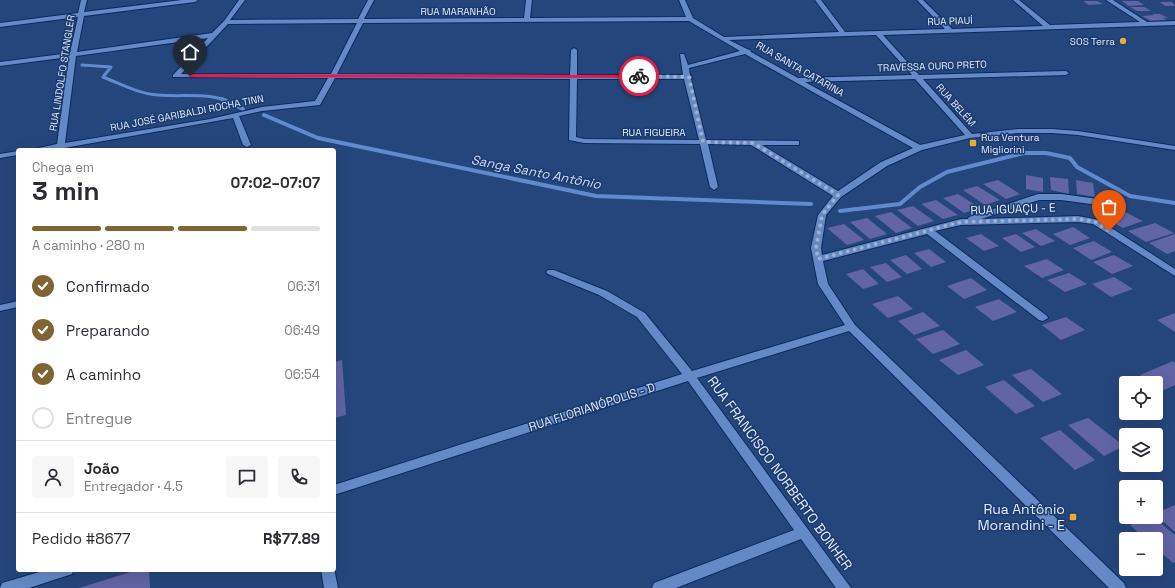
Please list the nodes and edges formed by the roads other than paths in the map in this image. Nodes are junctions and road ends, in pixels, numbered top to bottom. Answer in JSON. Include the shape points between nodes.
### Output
{"nodes":[{"id":1,"x":84,"y":0,"type":"edge"},
{"id":2,"x":195,"y":0,"type":"edge"},
{"id":3,"x":242,"y":0,"type":"edge"},
{"id":4,"x":371,"y":0,"type":"edge"},
{"id":5,"x":529,"y":0,"type":"edge"},
{"id":6,"x":682,"y":0,"type":"edge"},
{"id":7,"x":818,"y":0,"type":"edge"},
{"id":8,"x":920,"y":0,"type":"edge"},
{"id":9,"x":1016,"y":0,"type":"edge"},
{"id":10,"x":1109,"y":0,"type":"edge"},
{"id":11,"x":81,"y":15,"type":"junction"},
{"id":12,"x":690,"y":19,"type":"junction"},
{"id":13,"x":527,"y":20,"type":"junction"},
{"id":14,"x":360,"y":21,"type":"junction"},
{"id":15,"x":226,"y":22,"type":"junction"},
{"id":16,"x":1175,"y":23,"type":"edge"},
{"id":17,"x":1146,"y":24,"type":"junction"},
{"id":18,"x":0,"y":25,"type":"edge"},
{"id":19,"x":1050,"y":28,"type":"junction"},
{"id":20,"x":951,"y":31,"type":"junction"},
{"id":21,"x":879,"y":34,"type":"junction"},
{"id":22,"x":214,"y":35,"type":"junction"},
{"id":23,"x":844,"y":35,"type":"junction"},
{"id":24,"x":725,"y":38,"type":"junction"},
{"id":25,"x":574,"y":50,"type":"dead end"},
{"id":26,"x":748,"y":51,"type":"junction"},
{"id":27,"x":73,"y":54,"type":"junction"},
{"id":28,"x":682,"y":55,"type":"dead end"},
{"id":29,"x":0,"y":64,"type":"edge"},
{"id":30,"x":686,"y":68,"type":"junction"},
{"id":31,"x":1066,"y":73,"type":"dead end"},
{"id":32,"x":333,"y":76,"type":"junction"},
{"id":33,"x":574,"y":76,"type":"junction"},
{"id":34,"x":689,"y":77,"type":"junction"},
{"id":35,"x":917,"y":77,"type":"junction"},
{"id":36,"x":798,"y":80,"type":"junction"},
{"id":37,"x":235,"y":115,"type":"junction"},
{"id":38,"x":970,"y":136,"type":"junction"},
{"id":39,"x":703,"y":142,"type":"junction"},
{"id":40,"x":753,"y":143,"type":"junction"},
{"id":41,"x":796,"y":143,"type":"dead end"},
{"id":42,"x":247,"y":145,"type":"dead end"},
{"id":43,"x":60,"y":148,"type":"edge"},
{"id":44,"x":919,"y":148,"type":"junction"},
{"id":45,"x":1175,"y":148,"type":"edge"},
{"id":46,"x":16,"y":153,"type":"edge"},
{"id":47,"x":0,"y":156,"type":"edge"},
{"id":48,"x":714,"y":187,"type":"dead end"},
{"id":49,"x":838,"y":195,"type":"junction"},
{"id":50,"x":1106,"y":203,"type":"dead end"},
{"id":51,"x":961,"y":222,"type":"junction"},
{"id":52,"x":929,"y":231,"type":"junction"},
{"id":53,"x":818,"y":259,"type":"junction"},
{"id":54,"x":551,"y":272,"type":"dead end"},
{"id":55,"x":1175,"y":273,"type":"edge"},
{"id":56,"x":16,"y":304,"type":"edge"},
{"id":57,"x":0,"y":308,"type":"edge"},
{"id":58,"x":1043,"y":318,"type":"dead end"},
{"id":59,"x":851,"y":327,"type":"junction"},
{"id":60,"x":690,"y":376,"type":"junction"},
{"id":61,"x":336,"y":489,"type":"edge"},
{"id":62,"x":803,"y":532,"type":"junction"},
{"id":63,"x":60,"y":572,"type":"edge"},
{"id":64,"x":328,"y":572,"type":"edge"},
{"id":65,"x":7,"y":588,"type":"edge"},
{"id":66,"x":332,"y":588,"type":"edge"},
{"id":67,"x":659,"y":588,"type":"edge"},
{"id":68,"x":844,"y":588,"type":"edge"},
{"id":69,"x":1119,"y":588,"type":"edge"}],
"edges":[{"from":1,"to":11,"type":"street","name":"RUA LINDOLFO STANGLER"},
{"from":2,"to":11,"type":"street"},
{"from":3,"to":15,"type":"street"},
{"from":4,"to":14,"type":"street"},
{"from":5,"to":13,"type":"street"},
{"from":6,"to":12,"type":"street"},
{"from":7,"to":23,"type":"street"},
{"from":8,"to":20,"type":"street"},
{"from":9,"to":19,"type":"street"},
{"from":10,"to":17,"type":"street"},
{"from":11,"to":18,"type":"street"},
{"from":11,"to":27,"type":"street","name":"RUA LINDOLFO STANGLER"},
{"from":12,"to":13,"type":"street","name":"RUA MARANHÃO"},
{"from":12,"to":24,"type":"street","name":"RUA SANTA CATARINA"},
{"from":13,"to":14,"type":"street","name":"RUA MARANHÃO"},
{"from":14,"to":15,"type":"street","name":"RUA MARANHÃO"},
{"from":14,"to":32,"type":"street"},
{"from":15,"to":22,"type":"street"},
{"from":16,"to":17,"type":"street","name":"RUA PIAUÍ"},
{"from":17,"to":19,"type":"street","name":"RUA PIAUÍ"},
{"from":19,"to":20,"type":"street","name":"RUA PIAUÍ"},
{"from":20,"to":21,"type":"street","name":"RUA PIAUÍ"},
{"from":21,"to":23,"type":"street","name":"RUA PIAUÍ"},
{"from":21,"to":35,"type":"street","name":"RUA BELÉM"},
{"from":22,"to":27,"type":"street"},
{"from":22,"to":32,"type":"street","via":[[175,76]]},
{"from":23,"to":24,"type":"street","name":"RUA PIAUÍ"},
{"from":24,"to":26,"type":"street","name":"RUA SANTA CATARINA"},
{"from":25,"to":33,"type":"street"},
{"from":26,"to":30,"type":"street"},
{"from":26,"to":36,"type":"street","name":"RUA SANTA CATARINA"},
{"from":27,"to":29,"type":"street"},
{"from":27,"to":43,"type":"street","name":"RUA LINDOLFO STANGLER"},
{"from":28,"to":30,"type":"street"},
{"from":30,"to":34,"type":"street"},
{"from":31,"to":35,"type":"street","name":"TRAVESSA OURO PRETO"},
{"from":32,"to":33,"type":"street"},
{"from":32,"to":37,"type":"street","name":"RUA JOSÉ GARIBALDI ROCHA TINN","via":[[317,103],[262,108]]},
{"from":33,"to":34,"type":"street"},
{"from":33,"to":39,"type":"street","name":"RUA FIGUEIRA","via":[[572,138],[584,141]]},
{"from":34,"to":39,"type":"street"},
{"from":35,"to":36,"type":"street","name":"TRAVESSA OURO PRETO"},
{"from":35,"to":38,"type":"street","name":"RUA BELÉM"},
{"from":36,"to":44,"type":"street","name":"RUA SANTA CATARINA"},
{"from":37,"to":42,"type":"street"},
{"from":37,"to":43,"type":"street","name":"RUA JOSÉ GARIBALDI ROCHA TINN"},
{"from":38,"to":44,"type":"street"},
{"from":38,"to":45,"type":"street","via":[[1025,131],[1065,132]]},
{"from":39,"to":40,"type":"street","name":"RUA FIGUEIRA"},
{"from":39,"to":48,"type":"street"},
{"from":40,"to":41,"type":"street","name":"RUA FIGUEIRA"},
{"from":40,"to":49,"type":"street"},
{"from":44,"to":49,"type":"street","via":[[884,164]]},
{"from":46,"to":47,"type":"street"},
{"from":49,"to":53,"type":"street","via":[[822,215],[816,248]]},
{"from":50,"to":51,"type":"street","via":[[1061,197],[1038,197]]},
{"from":51,"to":52,"type":"street","name":"RUA IGUAÇU - E"},
{"from":51,"to":55,"type":"street","name":"RUA IGUAÇU - E","via":[[1088,220],[1096,222]]},
{"from":52,"to":53,"type":"street","name":"RUA IGUAÇU - E"},
{"from":52,"to":58,"type":"street"},
{"from":53,"to":59,"type":"street","via":[[823,284]]},
{"from":54,"to":60,"type":"street","name":"RUA FRANCISCO NORBERTO BONHER","via":[[603,293],[641,315]]},
{"from":56,"to":57,"type":"street"},
{"from":59,"to":60,"type":"street","name":"RUA FLORIANÓPOLIS - D"},
{"from":59,"to":69,"type":"street"},
{"from":60,"to":61,"type":"street","name":"RUA FLORIANÓPOLIS - D"},
{"from":60,"to":62,"type":"street","name":"RUA FRANCISCO NORBERTO BONHER"},
{"from":62,"to":67,"type":"street"},
{"from":62,"to":68,"type":"street","name":"RUA FRANCISCO NORBERTO BONHER"},
{"from":63,"to":65,"type":"street"},
{"from":64,"to":66,"type":"street"}]}
